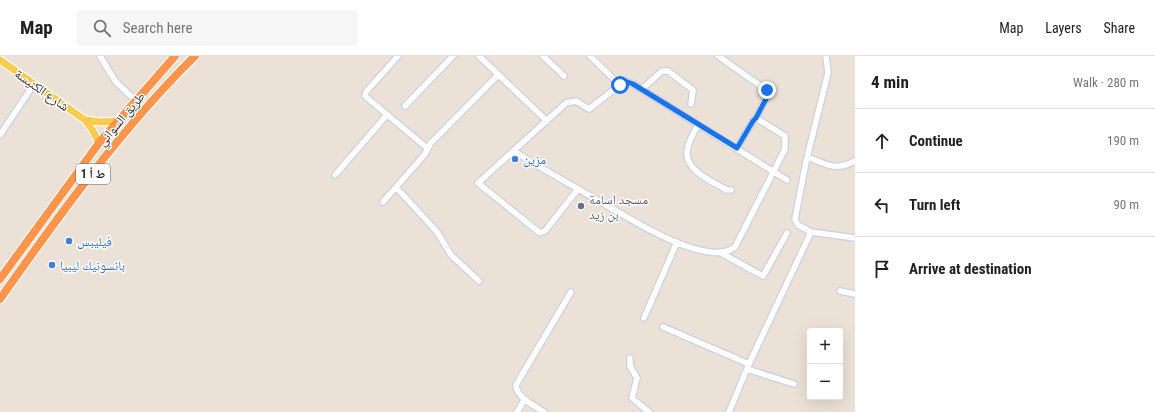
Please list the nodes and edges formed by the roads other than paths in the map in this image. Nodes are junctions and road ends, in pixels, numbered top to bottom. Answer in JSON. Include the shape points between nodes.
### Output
{"nodes":[{"id":1,"x":100,"y":56,"type":"edge"},
{"id":2,"x":175,"y":56,"type":"edge"},
{"id":3,"x":195,"y":56,"type":"edge"},
{"id":4,"x":398,"y":56,"type":"edge"},
{"id":5,"x":453,"y":56,"type":"edge"},
{"id":6,"x":479,"y":56,"type":"edge"},
{"id":7,"x":543,"y":56,"type":"edge"},
{"id":8,"x":590,"y":56,"type":"edge"},
{"id":9,"x":718,"y":56,"type":"edge"},
{"id":10,"x":826,"y":56,"type":"edge"},
{"id":11,"x":0,"y":60,"type":"edge"},
{"id":12,"x":498,"y":75,"type":"junction"},
{"id":13,"x":564,"y":76,"type":"dead end"},
{"id":14,"x":34,"y":84,"type":"junction"},
{"id":15,"x":620,"y":85,"type":"junction"},
{"id":16,"x":642,"y":89,"type":"junction"},
{"id":17,"x":135,"y":100,"type":"junction"},
{"id":18,"x":691,"y":104,"type":"dead end"},
{"id":19,"x":405,"y":106,"type":"dead end"},
{"id":20,"x":386,"y":116,"type":"junction"},
{"id":21,"x":756,"y":118,"type":"junction"},
{"id":22,"x":85,"y":120,"type":"junction"},
{"id":23,"x":118,"y":121,"type":"junction"},
{"id":24,"x":547,"y":121,"type":"junction"},
{"id":25,"x":698,"y":125,"type":"junction"},
{"id":26,"x":0,"y":135,"type":"edge"},
{"id":27,"x":99,"y":143,"type":"junction"},
{"id":28,"x":427,"y":148,"type":"junction"},
{"id":29,"x":737,"y":148,"type":"junction"},
{"id":30,"x":514,"y":151,"type":"junction"},
{"id":31,"x":807,"y":157,"type":"junction"},
{"id":32,"x":855,"y":161,"type":"edge"},
{"id":33,"x":774,"y":172,"type":"junction"},
{"id":34,"x":336,"y":175,"type":"dead end"},
{"id":35,"x":787,"y":180,"type":"dead end"},
{"id":36,"x":396,"y":187,"type":"junction"},
{"id":37,"x":578,"y":189,"type":"junction"},
{"id":38,"x":732,"y":190,"type":"dead end"},
{"id":39,"x":383,"y":202,"type":"dead end"},
{"id":40,"x":811,"y":232,"type":"junction"},
{"id":41,"x":787,"y":233,"type":"dead end"},
{"id":42,"x":855,"y":238,"type":"edge"},
{"id":43,"x":678,"y":242,"type":"junction"},
{"id":44,"x":721,"y":252,"type":"junction"},
{"id":45,"x":0,"y":278,"type":"edge"},
{"id":46,"x":479,"y":281,"type":"dead end"},
{"id":47,"x":840,"y":291,"type":"dead end"},
{"id":48,"x":571,"y":292,"type":"dead end"},
{"id":49,"x":855,"y":294,"type":"edge"},
{"id":50,"x":0,"y":299,"type":"edge"},
{"id":51,"x":644,"y":318,"type":"dead end"},
{"id":52,"x":663,"y":327,"type":"dead end"},
{"id":53,"x":630,"y":358,"type":"dead end"},
{"id":54,"x":748,"y":367,"type":"junction"},
{"id":55,"x":794,"y":384,"type":"dead end"},
{"id":56,"x":525,"y":399,"type":"junction"},
{"id":57,"x":517,"y":412,"type":"edge"},
{"id":58,"x":544,"y":412,"type":"edge"},
{"id":59,"x":649,"y":412,"type":"edge"},
{"id":60,"x":729,"y":412,"type":"edge"}],
"edges":[{"from":1,"to":17,"type":"street","via":[[116,82]]},
{"from":2,"to":17,"type":"highway","name":"طريق السواني","number":"ط أ 1"},
{"from":3,"to":50,"type":"highway","name":"طريق السواني","number":"ط أ 1","via":[[114,144]]},
{"from":4,"to":20,"type":"street","via":[[365,94],[366,99]]},
{"from":5,"to":19,"type":"street"},
{"from":6,"to":12,"type":"street"},
{"from":7,"to":13,"type":"street"},
{"from":8,"to":15,"type":"street"},
{"from":9,"to":21,"type":"street","via":[[769,92]]},
{"from":10,"to":31,"type":"street","via":[[828,73]]},
{"from":11,"to":14,"type":"main road","name":"شارع الكنيسة"},
{"from":12,"to":24,"type":"street"},
{"from":12,"to":28,"type":"street"},
{"from":14,"to":22,"type":"main road","name":"شارع الكنيسة"},
{"from":14,"to":26,"type":"street"},
{"from":15,"to":16,"type":"street","via":[[625,81]]},
{"from":15,"to":24,"type":"street","via":[[589,109],[576,101],[570,101]]},
{"from":16,"to":18,"type":"street","via":[[662,71],[668,71],[693,90]]},
{"from":16,"to":25,"type":"street"},
{"from":17,"to":23,"type":"highway","name":"طريق السواني","number":"ط أ 1"},
{"from":20,"to":28,"type":"street"},
{"from":20,"to":34,"type":"street"},
{"from":21,"to":29,"type":"street"},
{"from":21,"to":33,"type":"street","via":[[786,138]]},
{"from":22,"to":23,"type":"main road"},
{"from":22,"to":27,"type":"main road","name":"شارع الكنيسة"},
{"from":23,"to":27,"type":"highway","name":"طريق السواني","number":"ط أ 1"},
{"from":24,"to":30,"type":"street"},
{"from":25,"to":29,"type":"street"},
{"from":25,"to":38,"type":"street","via":[[687,151],[690,164],[701,175],[727,190]]},
{"from":27,"to":45,"type":"highway","name":"طريق السواني","number":"ط أ 1"},
{"from":28,"to":36,"type":"street","via":[[426,154]]},
{"from":29,"to":33,"type":"street"},
{"from":30,"to":37,"type":"street"},
{"from":30,"to":37,"type":"street","via":[[478,183],[540,233],[545,231]]},
{"from":31,"to":32,"type":"street","via":[[836,167]]},
{"from":31,"to":40,"type":"street","via":[[795,219],[798,225]]},
{"from":33,"to":35,"type":"street"},
{"from":33,"to":44,"type":"street","via":[[735,247],[728,252]]},
{"from":36,"to":39,"type":"street"},
{"from":36,"to":46,"type":"street","via":[[437,232],[452,255]]},
{"from":37,"to":43,"type":"street","via":[[630,219]]},
{"from":40,"to":42,"type":"street"},
{"from":40,"to":54,"type":"street"},
{"from":41,"to":44,"type":"street","via":[[763,276]]},
{"from":43,"to":44,"type":"street","via":[[690,247]]},
{"from":43,"to":51,"type":"street"},
{"from":47,"to":49,"type":"street"},
{"from":48,"to":56,"type":"street","via":[[517,381],[516,389]]},
{"from":52,"to":54,"type":"street"},
{"from":53,"to":59,"type":"street","via":[[630,366],[637,378],[632,398]]},
{"from":54,"to":55,"type":"street"},
{"from":54,"to":60,"type":"street"},
{"from":56,"to":57,"type":"street"},
{"from":56,"to":58,"type":"street"}]}
